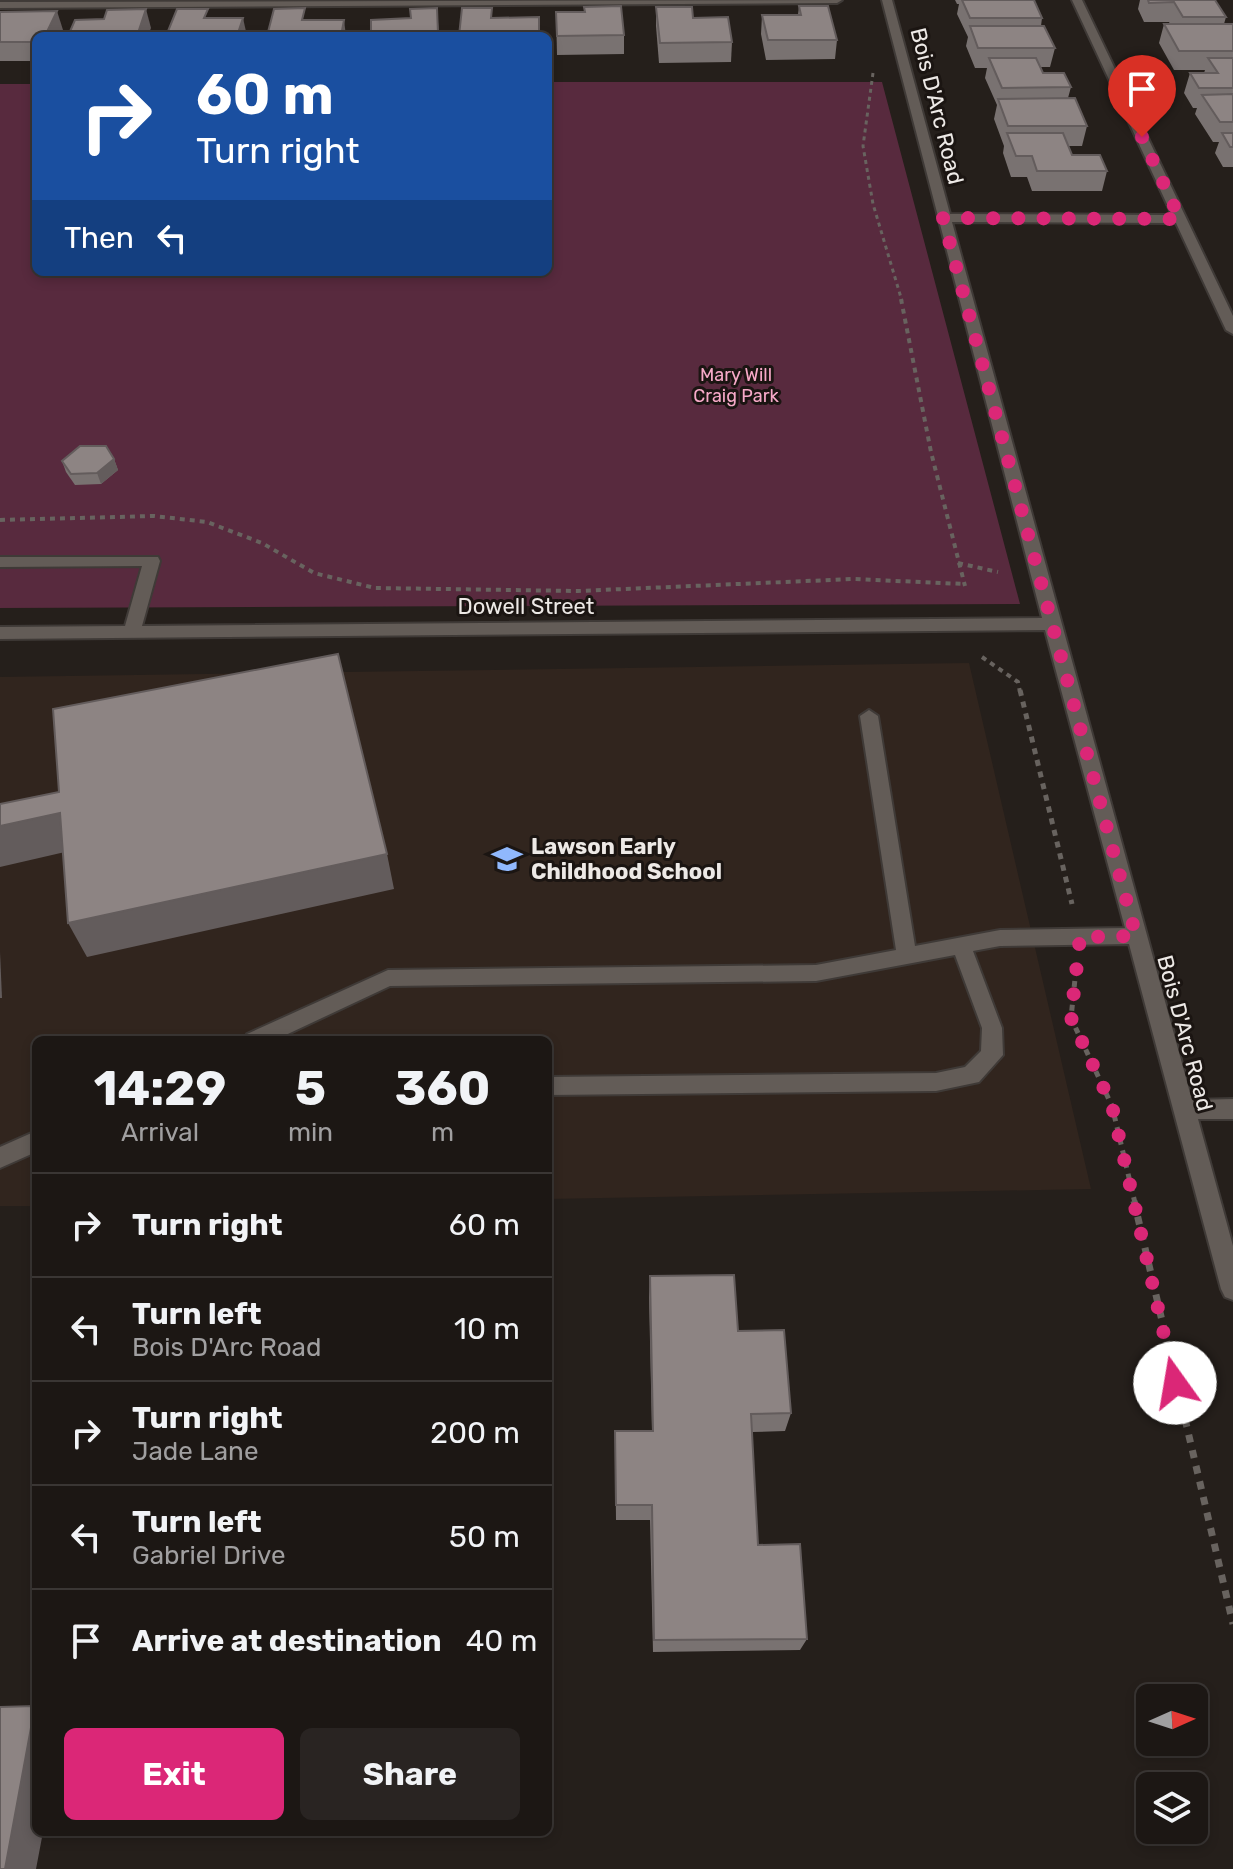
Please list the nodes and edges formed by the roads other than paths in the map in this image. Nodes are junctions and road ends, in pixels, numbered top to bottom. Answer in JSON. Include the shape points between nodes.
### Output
{"nodes":[{"id":1,"x":837,"y":0,"type":"edge"},
{"id":2,"x":887,"y":0,"type":"edge"},
{"id":3,"x":1077,"y":0,"type":"edge"},
{"id":4,"x":675,"y":1,"type":"edge"},
{"id":5,"x":162,"y":2,"type":"edge"},
{"id":6,"x":0,"y":5,"type":"edge"},
{"id":7,"x":943,"y":218,"type":"junction"},
{"id":8,"x":1180,"y":219,"type":"junction"},
{"id":9,"x":1233,"y":330,"type":"edge"},
{"id":10,"x":0,"y":562,"type":"edge"},
{"id":11,"x":1053,"y":624,"type":"junction"},
{"id":12,"x":132,"y":632,"type":"junction"},
{"id":13,"x":0,"y":633,"type":"edge"},
{"id":14,"x":869,"y":716,"type":"dead end"},
{"id":15,"x":1136,"y":936,"type":"junction"},
{"id":16,"x":961,"y":945,"type":"junction"},
{"id":17,"x":907,"y":956,"type":"junction"},
{"id":18,"x":263,"y":1036,"type":"edge"},
{"id":19,"x":552,"y":1086,"type":"edge"},
{"id":20,"x":1233,"y":1109,"type":"edge"},
{"id":21,"x":1184,"y":1110,"type":"junction"},
{"id":22,"x":32,"y":1143,"type":"edge"},
{"id":23,"x":0,"y":1158,"type":"edge"},
{"id":24,"x":1233,"y":1289,"type":"edge"}],
"edges":[{"from":1,"to":4,"type":"street"},
{"from":2,"to":7,"type":"street","name":"Bois D'Arc Road"},
{"from":3,"to":8,"type":"street"},
{"from":4,"to":5,"type":"street"},
{"from":5,"to":6,"type":"street"},
{"from":7,"to":8,"type":"street"},
{"from":7,"to":11,"type":"street","name":"Bois D'Arc Road"},
{"from":8,"to":9,"type":"street"},
{"from":10,"to":12,"type":"street","via":[[152,561]]},
{"from":11,"to":12,"type":"street","name":"Dowell Street"},
{"from":11,"to":15,"type":"street","name":"Bois D'Arc Road"},
{"from":12,"to":13,"type":"street","name":"Dowell Street"},
{"from":14,"to":17,"type":"street"},
{"from":15,"to":16,"type":"street","via":[[1000,938]]},
{"from":15,"to":21,"type":"street","name":"Bois D'Arc Road"},
{"from":16,"to":17,"type":"street"},
{"from":16,"to":19,"type":"street","via":[[992,1028],[992,1055],[971,1075],[936,1082]]},
{"from":17,"to":18,"type":"street","via":[[816,973],[388,978]]},
{"from":20,"to":21,"type":"street"},
{"from":21,"to":24,"type":"street","name":"Bois D'Arc Road"},
{"from":22,"to":23,"type":"street"}]}
